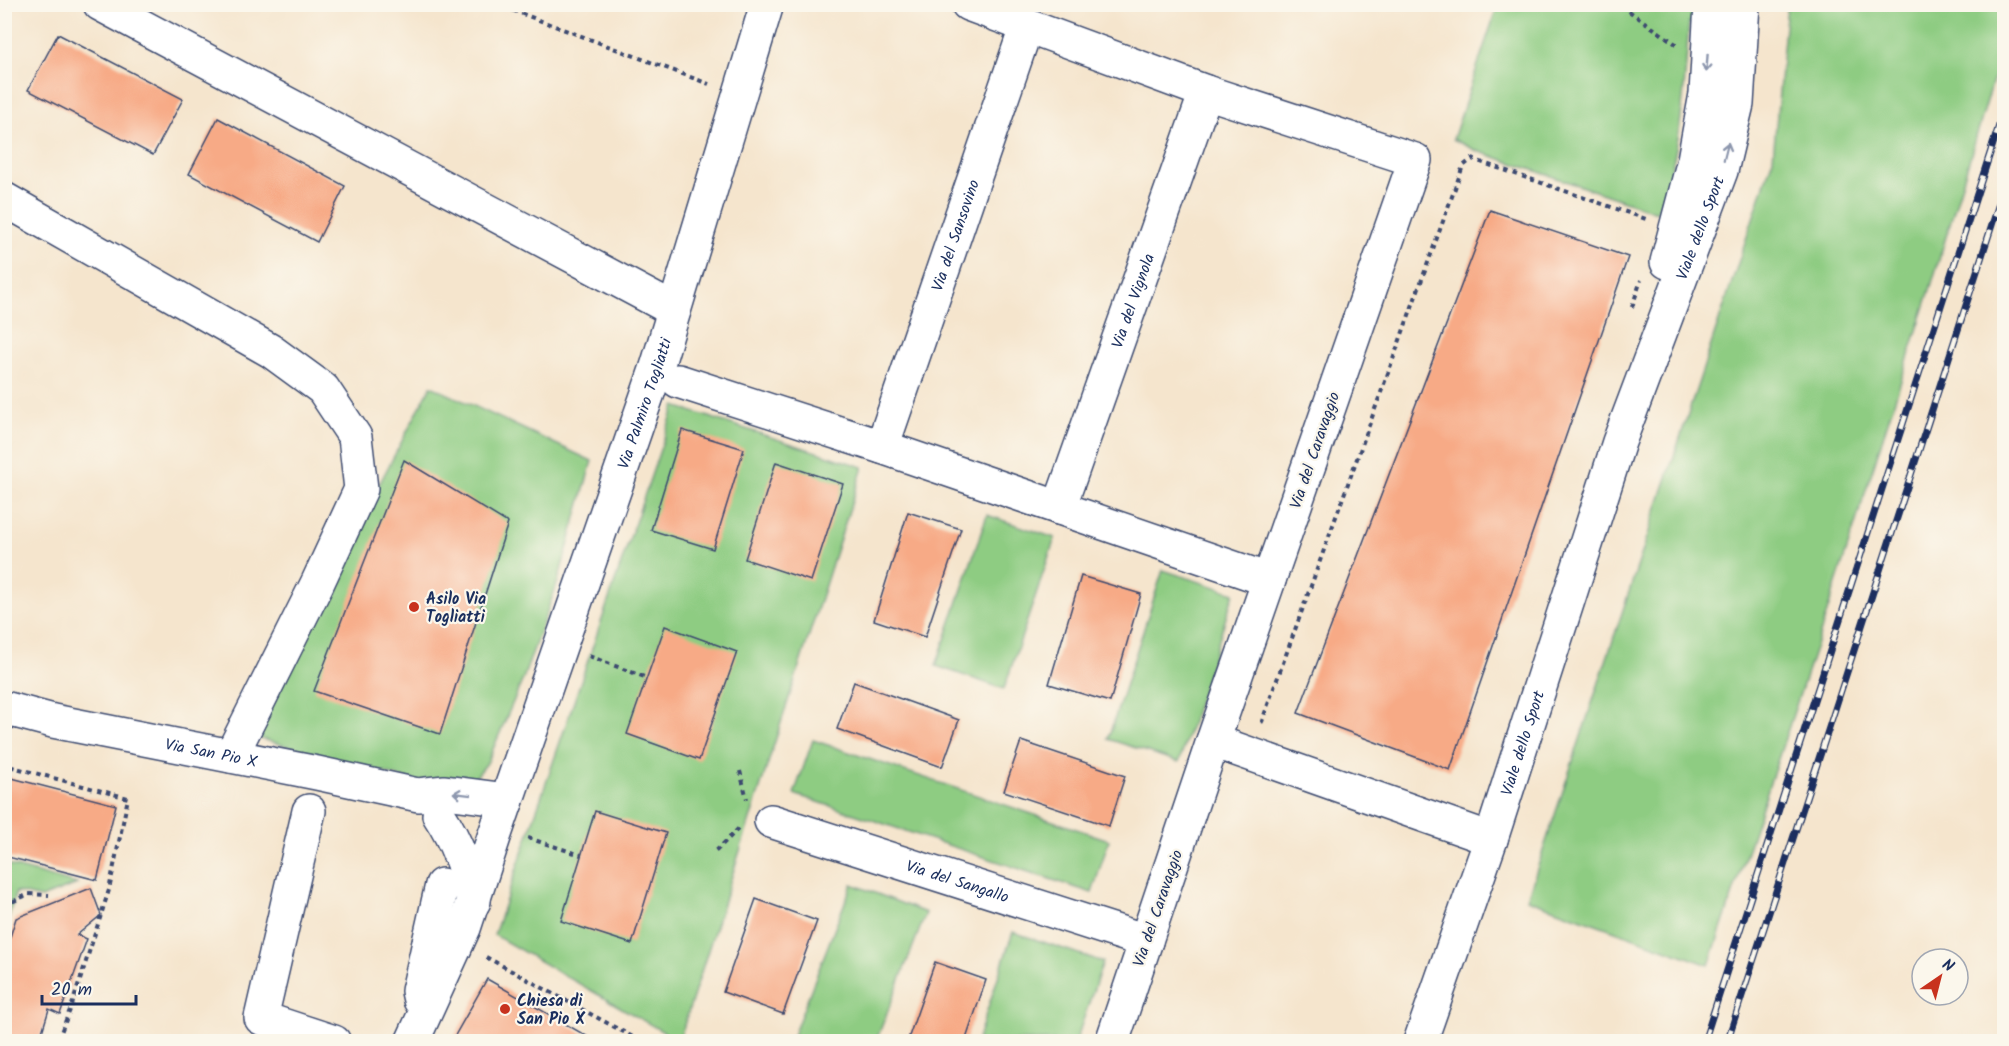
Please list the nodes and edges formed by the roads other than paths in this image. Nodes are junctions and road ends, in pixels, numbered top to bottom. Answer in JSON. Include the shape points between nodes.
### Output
{"nodes":[{"id":1,"x":100,"y":4,"type":"edge"},
{"id":2,"x":767,"y":4,"type":"edge"},
{"id":3,"x":969,"y":4,"type":"edge"},
{"id":4,"x":1711,"y":4,"type":"edge"},
{"id":5,"x":1743,"y":4,"type":"edge"},
{"id":6,"x":1027,"y":25,"type":"junction"},
{"id":7,"x":1206,"y":92,"type":"junction"},
{"id":8,"x":4,"y":199,"type":"edge"},
{"id":9,"x":674,"y":310,"type":"junction"},
{"id":10,"x":678,"y":381,"type":"dead end"},
{"id":11,"x":1619,"y":442,"type":"junction"},
{"id":12,"x":882,"y":447,"type":"junction"},
{"id":13,"x":1059,"y":508,"type":"junction"},
{"id":14,"x":1269,"y":580,"type":"junction"},
{"id":15,"x":8,"y":722,"type":"edge"},
{"id":16,"x":1214,"y":741,"type":"junction"},
{"id":17,"x":231,"y":756,"type":"junction"},
{"id":18,"x":507,"y":800,"type":"junction"},
{"id":19,"x":428,"y":805,"type":"junction"},
{"id":20,"x":309,"y":811,"type":"dead end"},
{"id":21,"x":759,"y":811,"type":"road end"},
{"id":22,"x":506,"y":836,"type":"junction"},
{"id":23,"x":1491,"y":839,"type":"junction"},
{"id":24,"x":442,"y":885,"type":"dead end"},
{"id":25,"x":474,"y":901,"type":"junction"},
{"id":26,"x":1146,"y":941,"type":"junction"},
{"id":27,"x":418,"y":1028,"type":"edge"},
{"id":28,"x":334,"y":1041,"type":"edge"},
{"id":29,"x":1112,"y":1041,"type":"edge"},
{"id":30,"x":1420,"y":1041,"type":"edge"}],
"edges":[{"from":1,"to":9,"type":"street"},
{"from":2,"to":9,"type":"street","name":"Via Palmiro Togliatti"},
{"from":3,"to":6,"type":"street"},
{"from":4,"to":11,"type":"street","name":"Viale dello Sport","one_way":true,"via":[[1706,94],[1694,160]]},
{"from":11,"to":5,"type":"street","name":"Viale dello Sport","one_way":true,"via":[[1721,171],[1737,104]]},
{"from":6,"to":7,"type":"street"},
{"from":6,"to":12,"type":"street","name":"Via del Sansovino"},
{"from":7,"to":13,"type":"street","name":"Via del Vignola"},
{"from":7,"to":14,"type":"street","name":"Via del Caravaggio","via":[[1414,160]]},
{"from":8,"to":17,"type":"street","via":[[271,351],[323,389],[355,437],[361,489]]},
{"from":9,"to":18,"type":"street","name":"Via Palmiro Togliatti"},
{"from":10,"to":12,"type":"street"},
{"from":11,"to":23,"type":"street","name":"Viale dello Sport"},
{"from":12,"to":13,"type":"street"},
{"from":13,"to":14,"type":"street"},
{"from":14,"to":16,"type":"street","name":"Via del Caravaggio"},
{"from":15,"to":17,"type":"street","name":"Via San Pio X","via":[[53,721]]},
{"from":16,"to":23,"type":"street"},
{"from":16,"to":26,"type":"street","name":"Via del Caravaggio"},
{"from":17,"to":19,"type":"street","name":"Via San Pio X"},
{"from":18,"to":19,"type":"street","name":"Via San Pio X","one_way":true,"via":[[445,792]]},
{"from":18,"to":22,"type":"street"},
{"from":19,"to":22,"type":"street","name":"Via San Pio X"},
{"from":19,"to":25,"type":"street","via":[[452,835]]},
{"from":20,"to":28,"type":"street","via":[[261,1018]]},
{"from":21,"to":26,"type":"street","name":"Via del Sangallo"},
{"from":22,"to":25,"type":"street"},
{"from":23,"to":30,"type":"street","name":"Viale dello Sport"},
{"from":24,"to":27,"type":"street","via":[[418,991]]},
{"from":25,"to":27,"type":"street"},
{"from":26,"to":29,"type":"street","name":"Via del Caravaggio"}]}
